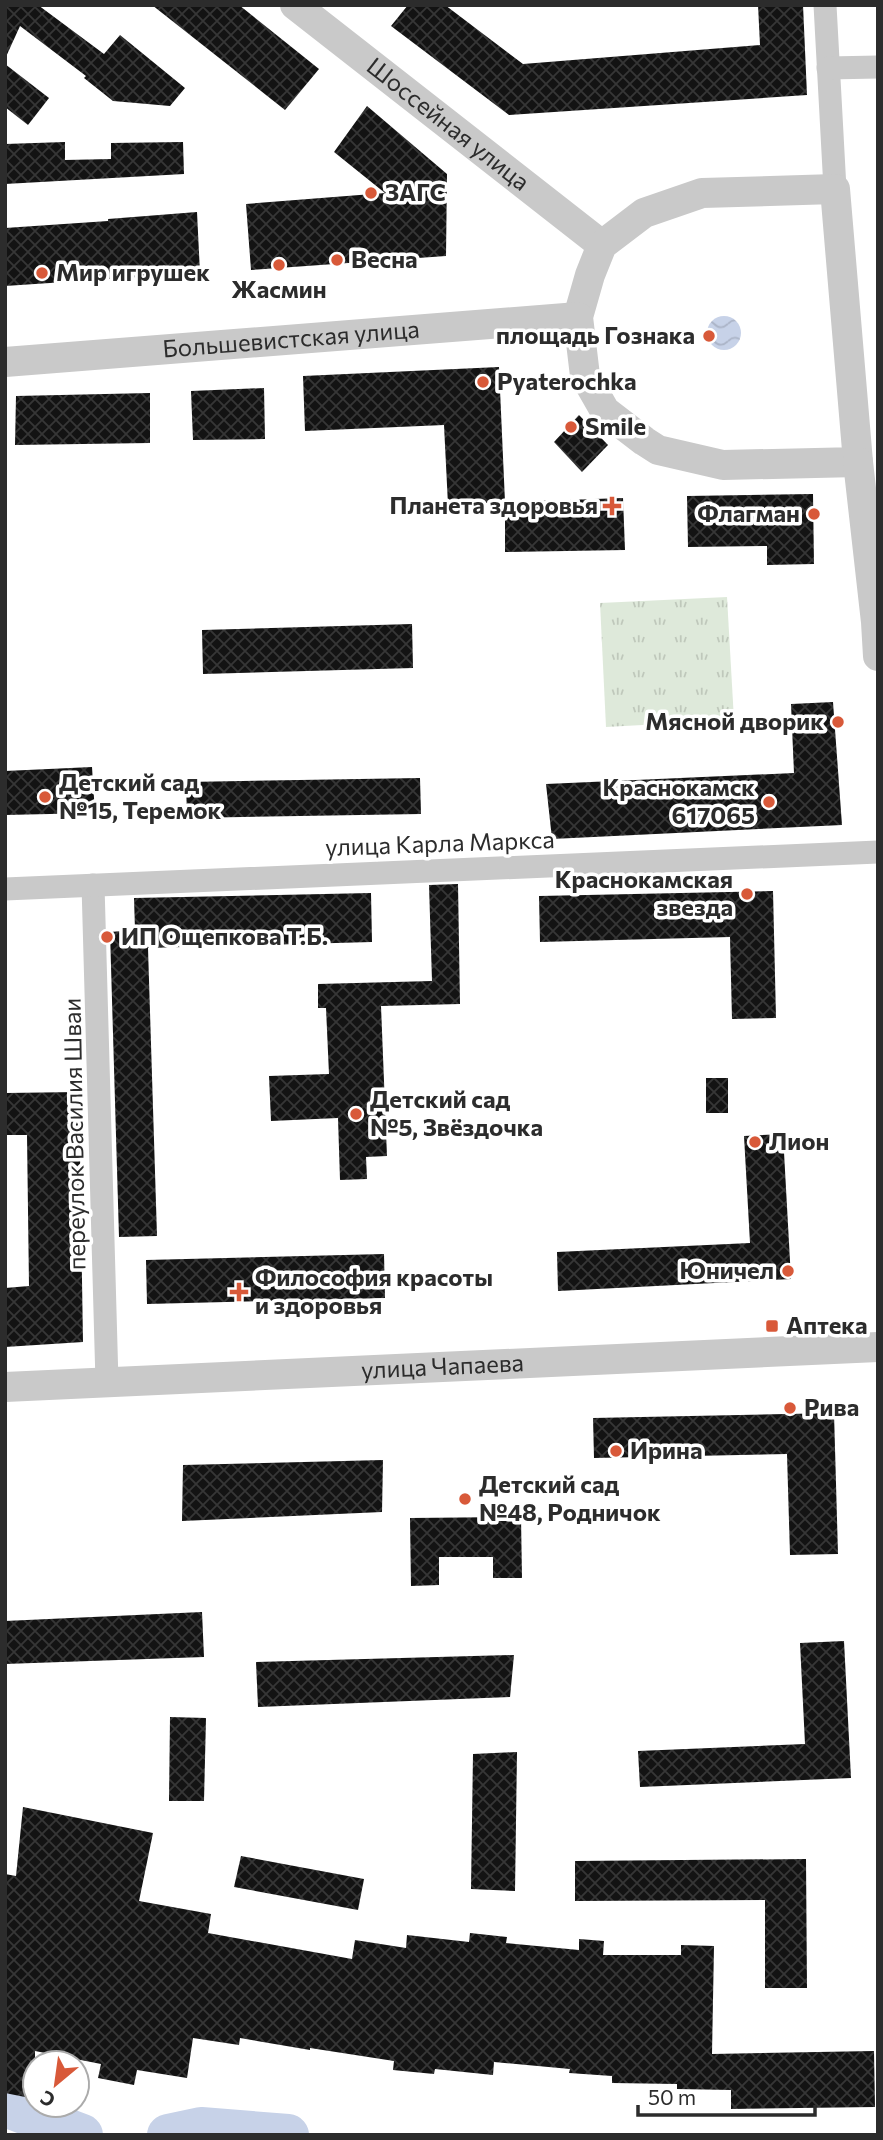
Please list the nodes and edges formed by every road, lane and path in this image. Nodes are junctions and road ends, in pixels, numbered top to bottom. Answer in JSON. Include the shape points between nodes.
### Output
{"nodes":[{"id":1,"x":295,"y":5,"type":"edge"},
{"id":2,"x":825,"y":5,"type":"edge"},
{"id":3,"x":878,"y":67,"type":"edge"},
{"id":4,"x":828,"y":68,"type":"junction"},
{"id":5,"x":835,"y":189,"type":"junction"},
{"id":6,"x":602,"y":245,"type":"junction"},
{"id":7,"x":578,"y":317,"type":"junction"},
{"id":8,"x":5,"y":362,"type":"edge"},
{"id":9,"x":858,"y":461,"type":"junction"},
{"id":10,"x":877,"y":622,"type":"edge"},
{"id":11,"x":878,"y":656,"type":"edge"},
{"id":12,"x":878,"y":852,"type":"edge"},
{"id":13,"x":93,"y":886,"type":"junction"},
{"id":14,"x":5,"y":889,"type":"edge"},
{"id":15,"x":878,"y":1347,"type":"edge"},
{"id":16,"x":107,"y":1382,"type":"junction"},
{"id":17,"x":5,"y":1387,"type":"edge"}],
"edges":[{"from":1,"to":6,"type":"street","name":"Шоссейная улица"},
{"from":2,"to":4,"type":"street"},
{"from":3,"to":4,"type":"street"},
{"from":4,"to":5,"type":"street"},
{"from":5,"to":6,"type":"street","via":[[702,193],[644,213]]},
{"from":5,"to":9,"type":"street"},
{"from":6,"to":7,"type":"street"},
{"from":7,"to":8,"type":"street","name":"Большевистская улица"},
{"from":7,"to":9,"type":"street","via":[[584,376],[605,411],[658,450],[723,465]]},
{"from":9,"to":10,"type":"street"},
{"from":10,"to":11,"type":"street"},
{"from":12,"to":13,"type":"street","name":"улица Карла Маркса"},
{"from":13,"to":14,"type":"street","name":"улица Карла Маркса"},
{"from":13,"to":16,"type":"street","name":"переулок Василия Шваи"},
{"from":15,"to":16,"type":"street","name":"улица Чапаева"},
{"from":16,"to":17,"type":"street","name":"улица Чапаева"}]}
